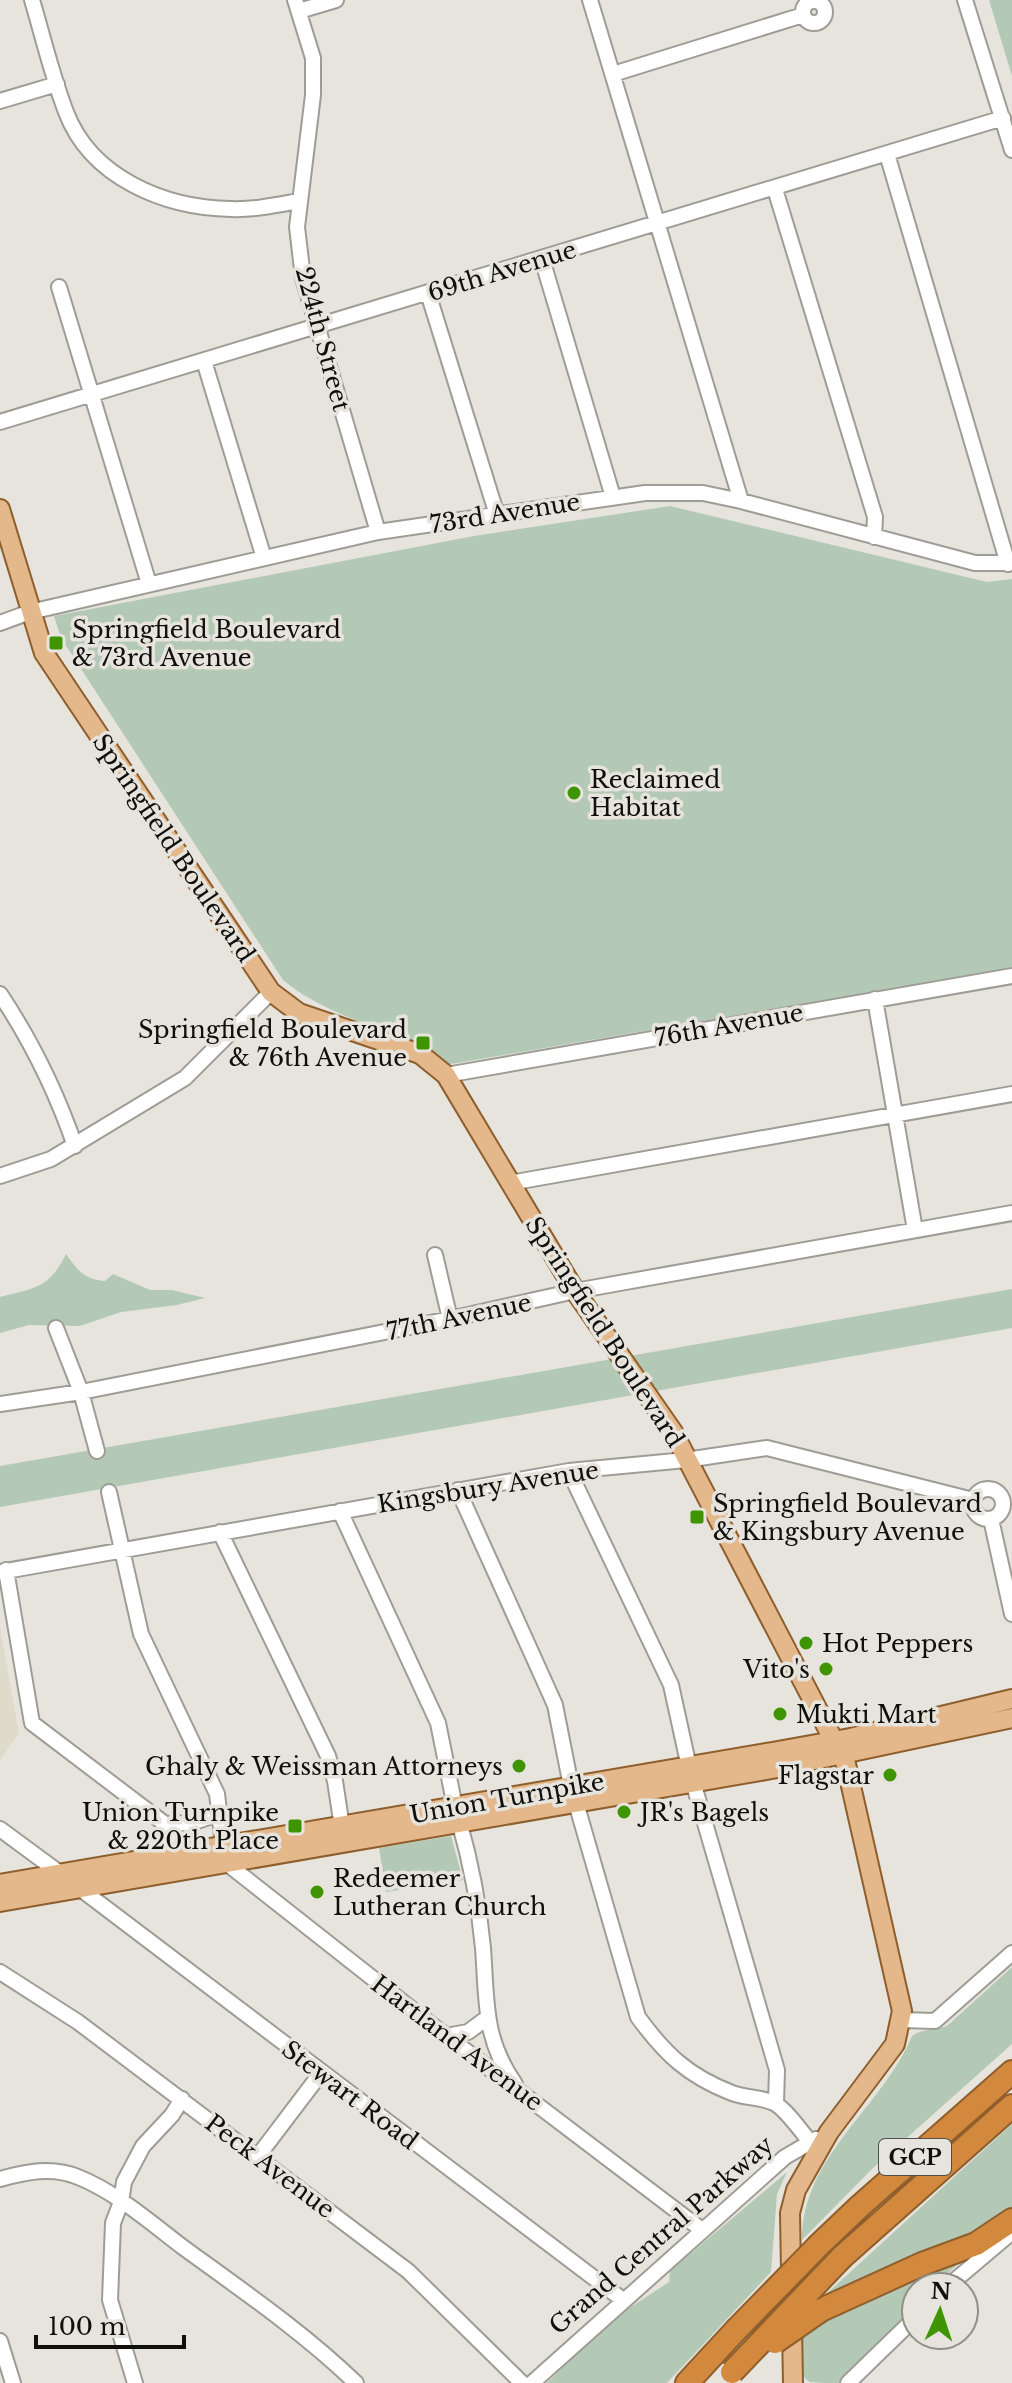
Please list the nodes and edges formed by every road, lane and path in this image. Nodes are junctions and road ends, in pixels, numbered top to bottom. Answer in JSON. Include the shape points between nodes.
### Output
{"nodes":[{"id":1,"x":32,"y":0,"type":"edge"},
{"id":2,"x":336,"y":0,"type":"edge"},
{"id":3,"x":590,"y":0,"type":"edge"},
{"id":4,"x":965,"y":0,"type":"edge"},
{"id":5,"x":297,"y":6,"type":"edge"},
{"id":6,"x":803,"y":15,"type":"dead end"},
{"id":7,"x":613,"y":74,"type":"junction"},
{"id":8,"x":57,"y":84,"type":"junction"},
{"id":9,"x":0,"y":101,"type":"edge"},
{"id":10,"x":1003,"y":118,"type":"junction"},
{"id":11,"x":1012,"y":150,"type":"edge"},
{"id":12,"x":887,"y":154,"type":"junction"},
{"id":13,"x":775,"y":189,"type":"junction"},
{"id":14,"x":299,"y":201,"type":"junction"},
{"id":15,"x":658,"y":224,"type":"junction"},
{"id":16,"x":542,"y":259,"type":"junction"},
{"id":17,"x":59,"y":287,"type":"dead end"},
{"id":18,"x":428,"y":293,"type":"junction"},
{"id":19,"x":316,"y":328,"type":"junction"},
{"id":20,"x":204,"y":361,"type":"junction"},
{"id":21,"x":91,"y":395,"type":"junction"},
{"id":22,"x":0,"y":422,"type":"edge"},
{"id":23,"x":613,"y":497,"type":"junction"},
{"id":24,"x":741,"y":501,"type":"junction"},
{"id":25,"x":0,"y":509,"type":"edge"},
{"id":26,"x":497,"y":515,"type":"junction"},
{"id":27,"x":378,"y":532,"type":"junction"},
{"id":28,"x":874,"y":537,"type":"junction"},
{"id":29,"x":264,"y":558,"type":"junction"},
{"id":30,"x":1010,"y":563,"type":"edge"},
{"id":31,"x":149,"y":584,"type":"junction"},
{"id":32,"x":30,"y":612,"type":"junction"},
{"id":33,"x":0,"y":623,"type":"edge"},
{"id":34,"x":1012,"y":976,"type":"edge"},
{"id":35,"x":271,"y":992,"type":"junction"},
{"id":36,"x":0,"y":994,"type":"edge"},
{"id":37,"x":875,"y":999,"type":"junction"},
{"id":38,"x":446,"y":1075,"type":"junction"},
{"id":39,"x":1012,"y":1094,"type":"edge"},
{"id":40,"x":895,"y":1115,"type":"junction"},
{"id":41,"x":75,"y":1146,"type":"junction"},
{"id":42,"x":0,"y":1176,"type":"edge"},
{"id":43,"x":510,"y":1183,"type":"junction"},
{"id":44,"x":1012,"y":1213,"type":"edge"},
{"id":45,"x":915,"y":1230,"type":"junction"},
{"id":46,"x":435,"y":1255,"type":"dead end"},
{"id":47,"x":575,"y":1291,"type":"junction"},
{"id":48,"x":450,"y":1319,"type":"junction"},
{"id":49,"x":56,"y":1328,"type":"dead end"},
{"id":50,"x":81,"y":1392,"type":"junction"},
{"id":51,"x":0,"y":1404,"type":"edge"},
{"id":52,"x":97,"y":1451,"type":"dead end"},
{"id":53,"x":686,"y":1460,"type":"junction"},
{"id":54,"x":569,"y":1471,"type":"junction"},
{"id":55,"x":458,"y":1490,"type":"junction"},
{"id":56,"x":1006,"y":1490,"type":"edge"},
{"id":57,"x":109,"y":1492,"type":"dead end"},
{"id":58,"x":973,"y":1500,"type":"junction"},
{"id":59,"x":340,"y":1511,"type":"junction"},
{"id":60,"x":991,"y":1519,"type":"junction"},
{"id":61,"x":220,"y":1532,"type":"junction"},
{"id":62,"x":121,"y":1550,"type":"junction"},
{"id":63,"x":3,"y":1571,"type":"edge"},
{"id":64,"x":1012,"y":1614,"type":"edge"},
{"id":65,"x":1012,"y":1699,"type":"edge"},
{"id":66,"x":1012,"y":1718,"type":"edge"},
{"id":67,"x":838,"y":1748,"type":"junction"},
{"id":68,"x":691,"y":1774,"type":"junction"},
{"id":69,"x":574,"y":1794,"type":"junction"},
{"id":70,"x":221,"y":1813,"type":"junction"},
{"id":71,"x":457,"y":1814,"type":"junction"},
{"id":72,"x":165,"y":1824,"type":"junction"},
{"id":73,"x":342,"y":1827,"type":"junction"},
{"id":74,"x":0,"y":1829,"type":"edge"},
{"id":75,"x":224,"y":1855,"type":"junction"},
{"id":76,"x":163,"y":1857,"type":"junction"},
{"id":77,"x":61,"y":1874,"type":"junction"},
{"id":78,"x":0,"y":1884,"type":"edge"},
{"id":79,"x":78,"y":1887,"type":"junction"},
{"id":80,"x":0,"y":1902,"type":"edge"},
{"id":81,"x":1012,"y":1953,"type":"edge"},
{"id":82,"x":0,"y":1972,"type":"edge"},
{"id":83,"x":487,"y":2018,"type":"junction"},
{"id":84,"x":901,"y":2020,"type":"junction"},
{"id":85,"x":446,"y":2036,"type":"junction"},
{"id":86,"x":1012,"y":2061,"type":"edge"},
{"id":87,"x":1012,"y":2072,"type":"edge"},
{"id":88,"x":321,"y":2073,"type":"junction"},
{"id":89,"x":522,"y":2092,"type":"junction"},
{"id":90,"x":182,"y":2099,"type":"junction"},
{"id":91,"x":776,"y":2103,"type":"junction"},
{"id":92,"x":1012,"y":2106,"type":"edge"},
{"id":93,"x":814,"y":2148,"type":"junction"},
{"id":94,"x":258,"y":2156,"type":"junction"},
{"id":95,"x":904,"y":2166,"type":"junction"},
{"id":96,"x":0,"y":2179,"type":"edge"},
{"id":97,"x":121,"y":2202,"type":"junction"},
{"id":98,"x":1012,"y":2220,"type":"edge"},
{"id":99,"x":702,"y":2230,"type":"junction"},
{"id":100,"x":1012,"y":2232,"type":"edge"},
{"id":101,"x":966,"y":2271,"type":"edge"},
{"id":102,"x":623,"y":2300,"type":"junction"},
{"id":103,"x":900,"y":2333,"type":"edge"},
{"id":104,"x":0,"y":2341,"type":"edge"},
{"id":105,"x":727,"y":2378,"type":"edge"},
{"id":106,"x":796,"y":2381,"type":"edge"},
{"id":107,"x":353,"y":2382,"type":"edge"},
{"id":108,"x":13,"y":2383,"type":"edge"},
{"id":109,"x":135,"y":2383,"type":"edge"},
{"id":110,"x":522,"y":2383,"type":"edge"},
{"id":111,"x":532,"y":2383,"type":"edge"},
{"id":112,"x":687,"y":2383,"type":"edge"},
{"id":113,"x":848,"y":2383,"type":"edge"}],
"edges":[{"from":1,"to":8,"type":"street"},
{"from":2,"to":5,"type":"street"},
{"from":3,"to":7,"type":"street"},
{"from":4,"to":10,"type":"street"},
{"from":5,"to":14,"type":"street","name":"224th Street","via":[[313,58]]},
{"from":6,"to":7,"type":"street"},
{"from":7,"to":15,"type":"street"},
{"from":8,"to":9,"type":"street"},
{"from":8,"to":14,"type":"street","via":[[81,141],[107,169],[136,188],[173,202],[216,208]]},
{"from":10,"to":11,"type":"street"},
{"from":10,"to":12,"type":"street","name":"69th Avenue"},
{"from":12,"to":13,"type":"street","name":"69th Avenue"},
{"from":12,"to":30,"type":"street"},
{"from":13,"to":15,"type":"street","name":"69th Avenue"},
{"from":13,"to":28,"type":"street","via":[[875,517]]},
{"from":14,"to":19,"type":"street","name":"224th Street","via":[[303,278]]},
{"from":15,"to":16,"type":"street","name":"69th Avenue"},
{"from":15,"to":24,"type":"street"},
{"from":16,"to":18,"type":"street","name":"69th Avenue"},
{"from":16,"to":23,"type":"street"},
{"from":17,"to":21,"type":"street"},
{"from":18,"to":19,"type":"street","name":"69th Avenue"},
{"from":18,"to":26,"type":"street"},
{"from":19,"to":20,"type":"street","name":"69th Avenue"},
{"from":19,"to":27,"type":"street","name":"224th Street"},
{"from":20,"to":21,"type":"street","name":"69th Avenue"},
{"from":20,"to":29,"type":"street"},
{"from":21,"to":22,"type":"street","name":"69th Avenue"},
{"from":21,"to":31,"type":"street"},
{"from":23,"to":24,"type":"street","name":"73rd Avenue","via":[[671,492]]},
{"from":23,"to":26,"type":"street","name":"73rd Avenue"},
{"from":24,"to":28,"type":"street","name":"73rd Avenue"},
{"from":25,"to":32,"type":"main road","name":"Springfield Boulevard"},
{"from":26,"to":27,"type":"street","name":"73rd Avenue"},
{"from":27,"to":29,"type":"street","name":"73rd Avenue"},
{"from":28,"to":30,"type":"street","name":"73rd Avenue","via":[[975,563]]},
{"from":29,"to":31,"type":"street","name":"73rd Avenue"},
{"from":31,"to":32,"type":"street","name":"73rd Avenue"},
{"from":32,"to":33,"type":"street","name":"73rd Avenue"},
{"from":32,"to":35,"type":"main road","name":"Springfield Boulevard","via":[[44,653]]},
{"from":34,"to":37,"type":"street","name":"76th Avenue"},
{"from":35,"to":38,"type":"main road","name":"Springfield Boulevard","via":[[299,1013],[420,1054]]},
{"from":35,"to":41,"type":"street","via":[[185,1078]]},
{"from":36,"to":41,"type":"street","via":[[37,1054]]},
{"from":37,"to":38,"type":"street","name":"76th Avenue"},
{"from":37,"to":40,"type":"street"},
{"from":38,"to":43,"type":"main road","name":"Springfield Boulevard"},
{"from":39,"to":40,"type":"street"},
{"from":40,"to":43,"type":"street"},
{"from":40,"to":45,"type":"street"},
{"from":41,"to":42,"type":"street"},
{"from":43,"to":47,"type":"main road","name":"Springfield Boulevard"},
{"from":44,"to":45,"type":"street","name":"77th Avenue"},
{"from":45,"to":47,"type":"street","name":"77th Avenue"},
{"from":46,"to":48,"type":"street"},
{"from":47,"to":48,"type":"street","name":"77th Avenue"},
{"from":47,"to":53,"type":"main road","name":"Springfield Boulevard","via":[[673,1432]]},
{"from":48,"to":50,"type":"street","name":"77th Avenue"},
{"from":49,"to":50,"type":"street"},
{"from":50,"to":51,"type":"street","name":"77th Avenue"},
{"from":50,"to":52,"type":"street"},
{"from":53,"to":54,"type":"street","name":"Kingsbury Avenue"},
{"from":53,"to":58,"type":"street","name":"Kingsbury Avenue","via":[[767,1448]]},
{"from":53,"to":67,"type":"main road","name":"Springfield Boulevard"},
{"from":54,"to":55,"type":"street","name":"Kingsbury Avenue"},
{"from":54,"to":68,"type":"street","via":[[671,1685]]},
{"from":55,"to":59,"type":"street","name":"Kingsbury Avenue"},
{"from":55,"to":69,"type":"street","via":[[555,1705]]},
{"from":56,"to":58,"type":"street","via":[[984,1489]]},
{"from":56,"to":60,"type":"street","via":[[1003,1509]]},
{"from":57,"to":62,"type":"street"},
{"from":58,"to":60,"type":"street","via":[[979,1517]]},
{"from":59,"to":61,"type":"street","name":"Kingsbury Avenue"},
{"from":59,"to":71,"type":"street","via":[[438,1723]]},
{"from":60,"to":64,"type":"street"},
{"from":61,"to":62,"type":"street","name":"Kingsbury Avenue"},
{"from":61,"to":73,"type":"street","via":[[328,1756]]},
{"from":62,"to":63,"type":"street","name":"Kingsbury Avenue"},
{"from":62,"to":70,"type":"street","via":[[141,1634],[217,1794]]},
{"from":63,"to":72,"type":"street","via":[[32,1723]]},
{"from":65,"to":67,"type":"main road","name":"Union Turnpike"},
{"from":66,"to":67,"type":"main road","name":"Union Turnpike"},
{"from":67,"to":68,"type":"main road","name":"Union Turnpike"},
{"from":67,"to":84,"type":"main road","name":"Springfield Boulevard","via":[[851,1780]]},
{"from":68,"to":69,"type":"main road","name":"Union Turnpike"},
{"from":68,"to":91,"type":"street","via":[[777,2070]]},
{"from":69,"to":71,"type":"main road","name":"Union Turnpike"},
{"from":69,"to":91,"type":"street","via":[[638,2017],[683,2069],[735,2094]]},
{"from":70,"to":72,"type":"street","via":[[191,1823]]},
{"from":70,"to":75,"type":"street"},
{"from":71,"to":73,"type":"main road","name":"Union Turnpike"},
{"from":71,"to":75,"type":"main road","name":"Union Turnpike"},
{"from":71,"to":83,"type":"street","via":[[477,1896]]},
{"from":72,"to":76,"type":"street"},
{"from":73,"to":75,"type":"main road","name":"Union Turnpike"},
{"from":74,"to":77,"type":"street"},
{"from":75,"to":76,"type":"main road","name":"Union Turnpike"},
{"from":75,"to":79,"type":"main road","name":"Union Turnpike"},
{"from":75,"to":85,"type":"street","name":"Hartland Avenue"},
{"from":76,"to":77,"type":"main road","name":"Union Turnpike"},
{"from":77,"to":78,"type":"main road","name":"Union Turnpike"},
{"from":79,"to":80,"type":"main road","name":"Union Turnpike"},
{"from":79,"to":88,"type":"street","name":"Stewart Road"},
{"from":81,"to":84,"type":"street","via":[[935,2021]]},
{"from":82,"to":90,"type":"street","name":"Peck Avenue"},
{"from":83,"to":85,"type":"street","via":[[468,2032]]},
{"from":83,"to":89,"type":"street","via":[[497,2051]]},
{"from":84,"to":93,"type":"main road","via":[[895,2044]]},
{"from":85,"to":89,"type":"street","name":"Hartland Avenue"},
{"from":86,"to":95,"type":"highway"},
{"from":87,"to":95,"type":"highway","number":"GCP"},
{"from":88,"to":94,"type":"street"},
{"from":88,"to":102,"type":"street","name":"Stewart Road"},
{"from":89,"to":99,"type":"street","name":"Hartland Avenue"},
{"from":90,"to":94,"type":"street","name":"Peck Avenue"},
{"from":90,"to":97,"type":"street","via":[[143,2146],[124,2182]]},
{"from":91,"to":93,"type":"street"},
{"from":92,"to":105,"type":"highway","number":"GCP","bridge":true,"via":[[842,2257]]},
{"from":93,"to":99,"type":"street","name":"Grand Central Parkway","via":[[785,2157]]},
{"from":93,"to":106,"type":"main road","via":[[790,2213]]},
{"from":94,"to":110,"type":"street","name":"Peck Avenue","via":[[408,2271]]},
{"from":95,"to":112,"type":"highway","number":"GCP","bridge":true,"via":[[819,2245]]},
{"from":96,"to":97,"type":"street","via":[[27,2171],[56,2171],[78,2177]]},
{"from":97,"to":107,"type":"street","via":[[316,2345]]},
{"from":97,"to":109,"type":"street","via":[[113,2223],[110,2300]]},
{"from":98,"to":105,"type":"highway","bridge":true,"via":[[976,2244],[821,2310]]},
{"from":99,"to":102,"type":"street","name":"Grand Central Parkway"},
{"from":100,"to":101,"type":"street"},
{"from":102,"to":111,"type":"street","name":"Grand Central Parkway"},
{"from":103,"to":113,"type":"street"},
{"from":104,"to":108,"type":"street"}]}
